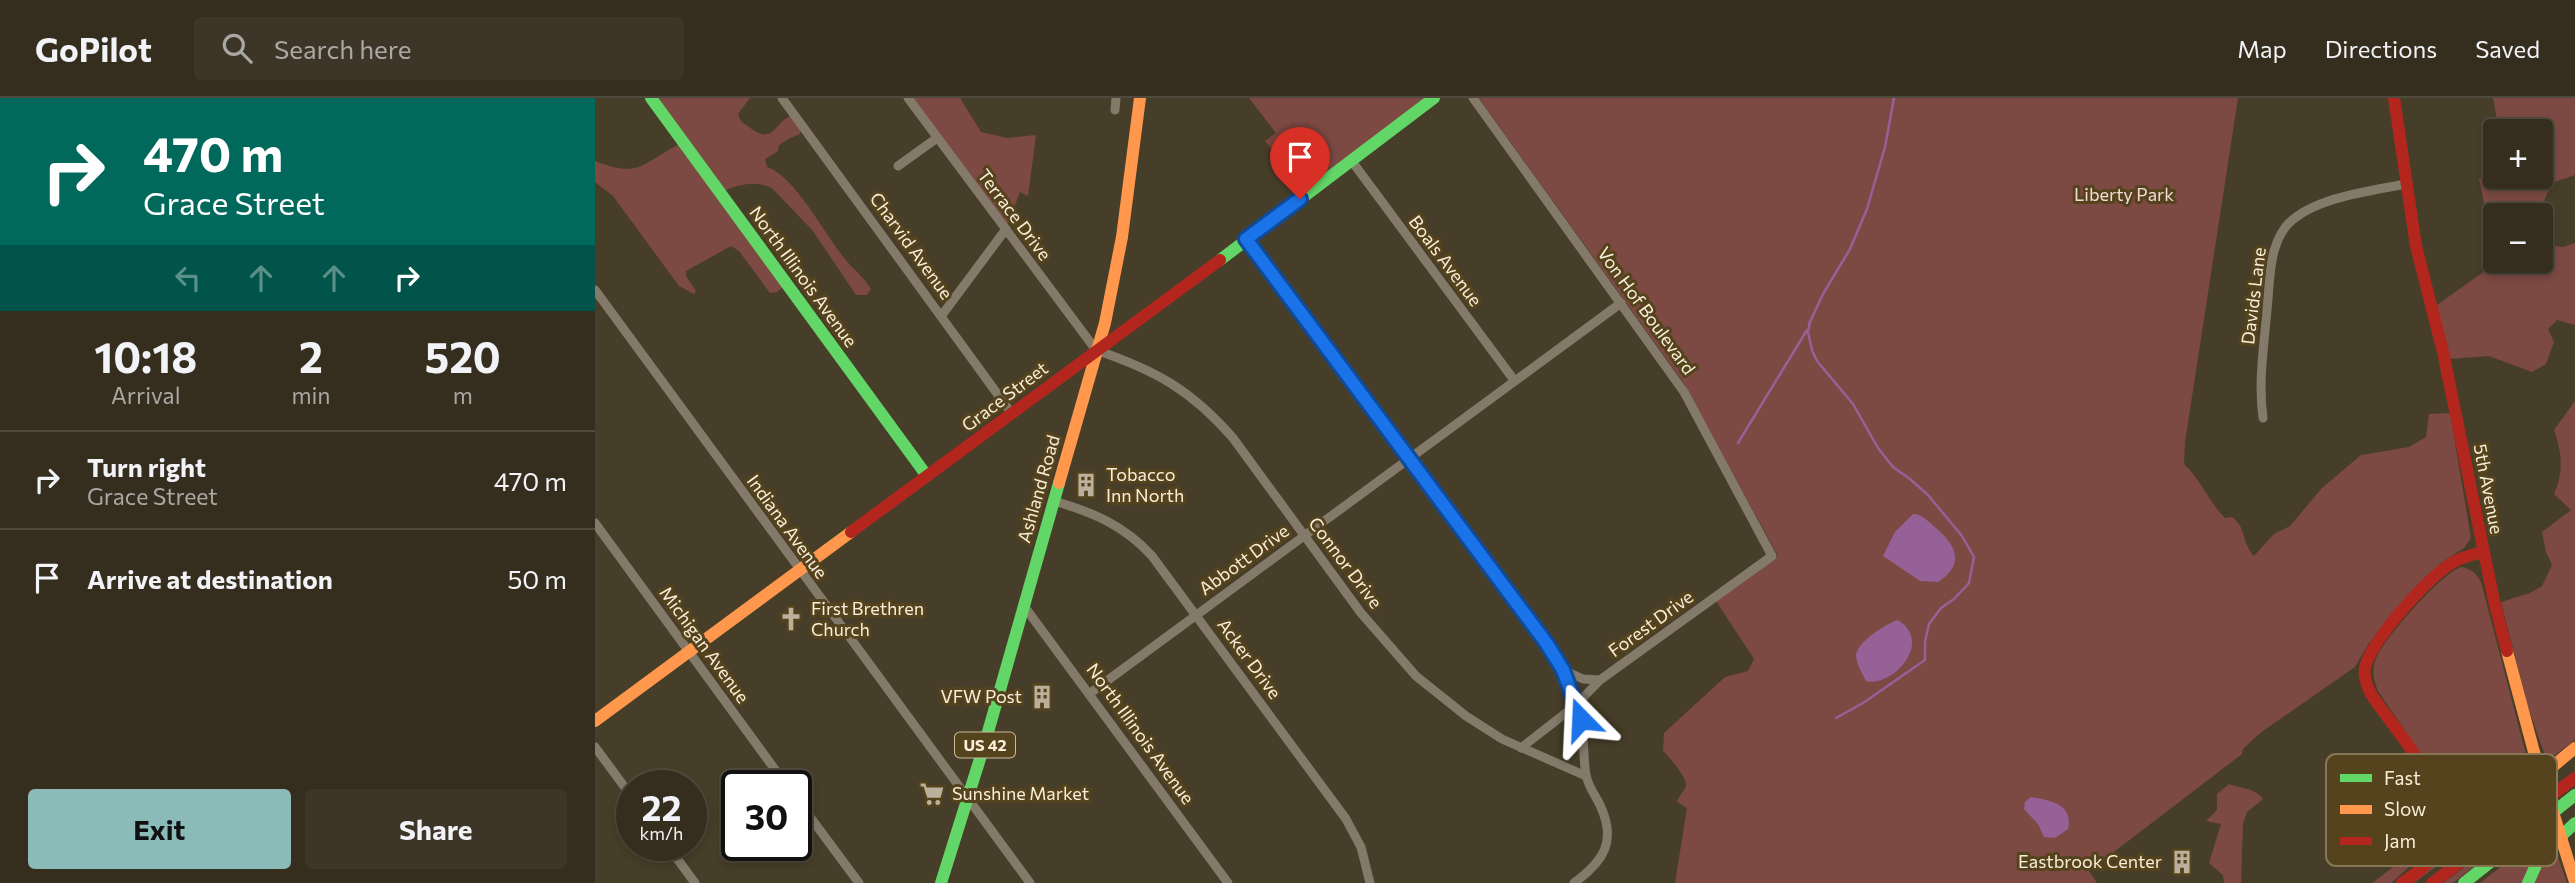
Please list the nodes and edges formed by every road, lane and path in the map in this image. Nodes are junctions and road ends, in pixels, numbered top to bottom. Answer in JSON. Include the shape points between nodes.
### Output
{"nodes":[{"id":1,"x":651,"y":98,"type":"edge"},
{"id":2,"x":782,"y":98,"type":"edge"},
{"id":3,"x":908,"y":98,"type":"edge"},
{"id":4,"x":1116,"y":98,"type":"edge"},
{"id":5,"x":1140,"y":98,"type":"edge"},
{"id":6,"x":1434,"y":98,"type":"edge"},
{"id":7,"x":1473,"y":98,"type":"edge"},
{"id":8,"x":2394,"y":98,"type":"edge"},
{"id":9,"x":1115,"y":110,"type":"dead end"},
{"id":10,"x":937,"y":138,"type":"junction"},
{"id":11,"x":1351,"y":160,"type":"junction"},
{"id":12,"x":898,"y":166,"type":"dead end"},
{"id":13,"x":2406,"y":184,"type":"junction"},
{"id":14,"x":1006,"y":229,"type":"junction"},
{"id":15,"x":1246,"y":239,"type":"junction"},
{"id":16,"x":595,"y":289,"type":"edge"},
{"id":17,"x":1621,"y":303,"type":"junction"},
{"id":18,"x":942,"y":315,"type":"junction"},
{"id":19,"x":1096,"y":350,"type":"junction"},
{"id":20,"x":1514,"y":380,"type":"junction"},
{"id":21,"x":1012,"y":414,"type":"junction"},
{"id":22,"x":2263,"y":418,"type":"dead end"},
{"id":23,"x":1410,"y":458,"type":"junction"},
{"id":24,"x":927,"y":476,"type":"junction"},
{"id":25,"x":1053,"y":501,"type":"junction"},
{"id":26,"x":595,"y":523,"type":"edge"},
{"id":27,"x":1304,"y":535,"type":"junction"},
{"id":28,"x":2483,"y":552,"type":"junction"},
{"id":29,"x":1772,"y":556,"type":"joint"},
{"id":30,"x":800,"y":570,"type":"junction"},
{"id":31,"x":1024,"y":606,"type":"junction"},
{"id":32,"x":1197,"y":614,"type":"junction"},
{"id":33,"x":689,"y":652,"type":"junction"},
{"id":34,"x":1563,"y":670,"type":"junction"},
{"id":35,"x":1600,"y":680,"type":"junction"},
{"id":36,"x":1090,"y":694,"type":"junction"},
{"id":37,"x":1576,"y":705,"type":"junction"},
{"id":38,"x":595,"y":721,"type":"edge"},
{"id":39,"x":595,"y":747,"type":"edge"},
{"id":40,"x":1521,"y":748,"type":"junction"},
{"id":41,"x":2575,"y":748,"type":"edge"},
{"id":42,"x":2412,"y":754,"type":"edge"},
{"id":43,"x":2535,"y":754,"type":"edge"},
{"id":44,"x":2557,"y":762,"type":"edge"},
{"id":45,"x":775,"y":770,"type":"edge"},
{"id":46,"x":616,"y":775,"type":"edge"},
{"id":47,"x":1586,"y":776,"type":"junction"},
{"id":48,"x":2575,"y":778,"type":"edge"},
{"id":49,"x":2557,"y":791,"type":"edge"},
{"id":50,"x":2575,"y":795,"type":"edge"},
{"id":51,"x":968,"y":799,"type":"junction"},
{"id":52,"x":2557,"y":809,"type":"edge"},
{"id":53,"x":812,"y":820,"type":"edge"},
{"id":54,"x":2575,"y":822,"type":"edge"},
{"id":55,"x":2557,"y":825,"type":"edge"},
{"id":56,"x":2557,"y":839,"type":"edge"},
{"id":57,"x":679,"y":861,"type":"edge"},
{"id":58,"x":2422,"y":866,"type":"edge"},
{"id":59,"x":2455,"y":866,"type":"edge"},
{"id":60,"x":2485,"y":866,"type":"edge"},
{"id":61,"x":2533,"y":866,"type":"edge"},
{"id":62,"x":2575,"y":881,"type":"edge"},
{"id":63,"x":695,"y":883,"type":"edge"},
{"id":64,"x":859,"y":883,"type":"edge"},
{"id":65,"x":941,"y":883,"type":"edge"},
{"id":66,"x":1030,"y":883,"type":"edge"},
{"id":67,"x":1228,"y":883,"type":"edge"},
{"id":68,"x":1370,"y":883,"type":"edge"},
{"id":69,"x":1574,"y":883,"type":"edge"},
{"id":70,"x":2402,"y":883,"type":"edge"},
{"id":71,"x":2432,"y":883,"type":"edge"},
{"id":72,"x":2464,"y":883,"type":"edge"},
{"id":73,"x":2528,"y":883,"type":"edge"}],
"edges":[{"from":1,"to":24,"type":"main road","name":"North Illinois Avenue"},
{"from":2,"to":18,"type":"street","name":"Charvid Avenue"},
{"from":3,"to":10,"type":"street","name":"Terrace Drive"},
{"from":4,"to":9,"type":"street"},
{"from":5,"to":19,"type":"main road","name":"Ashland Road","number":"US 42","via":[[1116,272]]},
{"from":6,"to":11,"type":"main road","name":"Grace Street"},
{"from":7,"to":17,"type":"street","name":"Von Hof Boulevard"},
{"from":8,"to":13,"type":"main road","name":"5th Avenue"},
{"from":10,"to":12,"type":"street"},
{"from":10,"to":14,"type":"street","name":"Terrace Drive"},
{"from":11,"to":15,"type":"main road","name":"Grace Street"},
{"from":11,"to":20,"type":"street","name":"Boals Avenue"},
{"from":13,"to":22,"type":"street","name":"Davids Lane","via":[[2322,204],[2284,229],[2273,255],[2269,288],[2261,369]]},
{"from":13,"to":28,"type":"main road","name":"5th Avenue"},
{"from":14,"to":18,"type":"street"},
{"from":14,"to":19,"type":"street","name":"Terrace Drive"},
{"from":15,"to":19,"type":"main road","name":"Grace Street"},
{"from":15,"to":23,"type":"street"},
{"from":16,"to":30,"type":"street","name":"Indiana Avenue"},
{"from":17,"to":20,"type":"street","name":"Abbott Drive"},
{"from":17,"to":29,"type":"street","name":"Von Hof Boulevard","via":[[1689,401]]},
{"from":18,"to":21,"type":"street","name":"Charvid Avenue"},
{"from":19,"to":21,"type":"main road","name":"Grace Street"},
{"from":19,"to":25,"type":"main road","name":"Ashland Road","number":"US 42"},
{"from":19,"to":27,"type":"street","name":"Connor Drive","via":[[1158,375],[1197,401],[1233,439]]},
{"from":20,"to":23,"type":"street","name":"Abbott Drive"},
{"from":21,"to":24,"type":"main road","name":"Grace Street"},
{"from":23,"to":27,"type":"street","name":"Abbott Drive"},
{"from":23,"to":34,"type":"street"},
{"from":24,"to":30,"type":"main road","name":"Grace Street"},
{"from":25,"to":31,"type":"main road","name":"Ashland Road","number":"US 42"},
{"from":25,"to":32,"type":"street","name":"Acker Drive","via":[[1100,516],[1135,538]]},
{"from":26,"to":33,"type":"street","name":"Michigan Avenue"},
{"from":27,"to":32,"type":"street","name":"Abbott Drive"},
{"from":27,"to":40,"type":"street","name":"Connor Drive","via":[[1361,613],[1416,676],[1466,716]]},
{"from":28,"to":42,"type":"main road","via":[[2436,576],[2378,642],[2365,667],[2371,694]]},
{"from":28,"to":43,"type":"main road","name":"5th Avenue"},
{"from":29,"to":35,"type":"street","name":"Forest Drive"},
{"from":30,"to":33,"type":"main road","name":"Grace Street"},
{"from":30,"to":51,"type":"street","name":"Indiana Avenue"},
{"from":31,"to":36,"type":"street","name":"North Illinois Avenue"},
{"from":31,"to":51,"type":"main road","name":"Ashland Road","number":"US 42"},
{"from":32,"to":36,"type":"street","name":"Abbott Drive"},
{"from":32,"to":68,"type":"street","name":"Acker Drive","via":[[1346,819],[1361,847]]},
{"from":33,"to":38,"type":"main road","name":"Grace Street"},
{"from":33,"to":45,"type":"street","name":"Michigan Avenue"},
{"from":34,"to":35,"type":"street"},
{"from":34,"to":37,"type":"street"},
{"from":35,"to":37,"type":"street","name":"Forest Drive"},
{"from":36,"to":67,"type":"street","name":"North Illinois Avenue"},
{"from":37,"to":40,"type":"street","name":"Forest Drive"},
{"from":37,"to":47,"type":"street"},
{"from":39,"to":46,"type":"street"},
{"from":40,"to":47,"type":"street","name":"Connor Drive"},
{"from":41,"to":44,"type":"main road"},
{"from":47,"to":69,"type":"street","via":[[1608,836],[1601,858]]},
{"from":48,"to":49,"type":"main road"},
{"from":50,"to":52,"type":"main road"},
{"from":51,"to":65,"type":"main road","name":"Ashland Road","number":"US 42"},
{"from":51,"to":66,"type":"street","name":"Indiana Avenue"},
{"from":53,"to":64,"type":"street"},
{"from":54,"to":56,"type":"main road"},
{"from":55,"to":62,"type":"main road","name":"5th Avenue"},
{"from":57,"to":63,"type":"street"},
{"from":58,"to":70,"type":"main road"},
{"from":59,"to":71,"type":"main road"},
{"from":60,"to":72,"type":"main road"},
{"from":61,"to":73,"type":"main road"}]}
